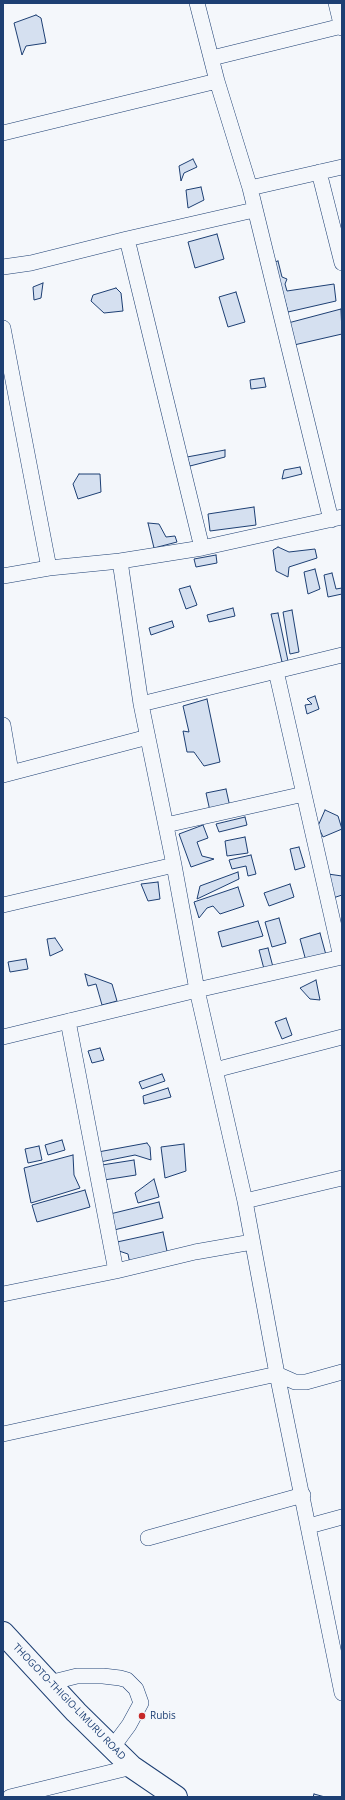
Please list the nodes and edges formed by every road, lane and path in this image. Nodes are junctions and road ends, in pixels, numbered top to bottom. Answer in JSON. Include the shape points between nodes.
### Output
{"nodes":[{"id":1,"x":197,"y":3,"type":"edge"},
{"id":2,"x":336,"y":3,"type":"edge"},
{"id":3,"x":342,"y":26,"type":"edge"},
{"id":4,"x":212,"y":58,"type":"junction"},
{"id":5,"x":218,"y":81,"type":"junction"},
{"id":6,"x":3,"y":133,"type":"edge"},
{"id":7,"x":342,"y":167,"type":"edge"},
{"id":8,"x":319,"y":172,"type":"junction"},
{"id":9,"x":250,"y":188,"type":"junction"},
{"id":10,"x":254,"y":210,"type":"junction"},
{"id":11,"x":127,"y":239,"type":"junction"},
{"id":12,"x":342,"y":263,"type":"edge"},
{"id":13,"x":3,"y":267,"type":"edge"},
{"id":14,"x":3,"y":328,"type":"edge"},
{"id":15,"x":336,"y":519,"type":"edge"},
{"id":16,"x":202,"y":548,"type":"junction"},
{"id":17,"x":120,"y":561,"type":"junction"},
{"id":18,"x":49,"y":568,"type":"junction"},
{"id":19,"x":3,"y":576,"type":"edge"},
{"id":20,"x":342,"y":655,"type":"edge"},
{"id":21,"x":276,"y":671,"type":"junction"},
{"id":22,"x":141,"y":704,"type":"junction"},
{"id":23,"x":3,"y":726,"type":"edge"},
{"id":24,"x":148,"y":737,"type":"junction"},
{"id":25,"x":7,"y":774,"type":"edge"},
{"id":26,"x":304,"y":794,"type":"junction"},
{"id":27,"x":166,"y":825,"type":"junction"},
{"id":28,"x":174,"y":865,"type":"junction"},
{"id":29,"x":3,"y":905,"type":"edge"},
{"id":30,"x":341,"y":957,"type":"edge"},
{"id":31,"x":197,"y":990,"type":"junction"},
{"id":32,"x":68,"y":1021,"type":"junction"},
{"id":33,"x":3,"y":1037,"type":"edge"},
{"id":34,"x":342,"y":1037,"type":"edge"},
{"id":35,"x":215,"y":1070,"type":"junction"},
{"id":36,"x":342,"y":1178,"type":"edge"},
{"id":37,"x":245,"y":1201,"type":"junction"},
{"id":38,"x":252,"y":1242,"type":"junction"},
{"id":39,"x":116,"y":1271,"type":"junction"},
{"id":40,"x":3,"y":1294,"type":"edge"},
{"id":41,"x":342,"y":1372,"type":"edge"},
{"id":42,"x":277,"y":1374,"type":"junction"},
{"id":43,"x":3,"y":1434,"type":"edge"},
{"id":44,"x":303,"y":1495,"type":"junction"},
{"id":45,"x":342,"y":1517,"type":"edge"},
{"id":46,"x":309,"y":1526,"type":"junction"},
{"id":47,"x":148,"y":1538,"type":"dead end"},
{"id":48,"x":3,"y":1633,"type":"edge"},
{"id":49,"x":49,"y":1683,"type":"junction"},
{"id":50,"x":342,"y":1693,"type":"edge"},
{"id":51,"x":112,"y":1748,"type":"junction"},
{"id":52,"x":132,"y":1767,"type":"junction"},
{"id":53,"x":10,"y":1797,"type":"edge"},
{"id":54,"x":176,"y":1797,"type":"edge"}],
"edges":[{"from":1,"to":4,"type":"street"},
{"from":2,"to":3,"type":"street"},
{"from":3,"to":4,"type":"street"},
{"from":4,"to":5,"type":"street"},
{"from":5,"to":6,"type":"street"},
{"from":5,"to":9,"type":"street"},
{"from":7,"to":8,"type":"street"},
{"from":8,"to":9,"type":"street"},
{"from":8,"to":12,"type":"street"},
{"from":9,"to":10,"type":"street"},
{"from":10,"to":11,"type":"street"},
{"from":10,"to":15,"type":"street"},
{"from":11,"to":13,"type":"street","via":[[31,263]]},
{"from":11,"to":16,"type":"street"},
{"from":14,"to":18,"type":"street"},
{"from":15,"to":16,"type":"street"},
{"from":16,"to":17,"type":"street"},
{"from":17,"to":18,"type":"street"},
{"from":17,"to":22,"type":"street"},
{"from":18,"to":19,"type":"street"},
{"from":20,"to":21,"type":"street"},
{"from":21,"to":22,"type":"street"},
{"from":21,"to":26,"type":"street"},
{"from":22,"to":24,"type":"street"},
{"from":23,"to":25,"type":"street"},
{"from":24,"to":25,"type":"street"},
{"from":24,"to":27,"type":"street"},
{"from":26,"to":27,"type":"street"},
{"from":26,"to":30,"type":"street"},
{"from":27,"to":28,"type":"street"},
{"from":28,"to":29,"type":"street"},
{"from":28,"to":31,"type":"street"},
{"from":30,"to":31,"type":"street"},
{"from":31,"to":32,"type":"street"},
{"from":31,"to":35,"type":"street"},
{"from":32,"to":33,"type":"street"},
{"from":32,"to":39,"type":"street"},
{"from":34,"to":35,"type":"street"},
{"from":35,"to":37,"type":"street"},
{"from":36,"to":37,"type":"street"},
{"from":37,"to":38,"type":"street"},
{"from":38,"to":39,"type":"street","via":[[195,1252]]},
{"from":38,"to":42,"type":"street"},
{"from":39,"to":40,"type":"street"},
{"from":41,"to":42,"type":"street","via":[[306,1382],[295,1382]]},
{"from":42,"to":43,"type":"street"},
{"from":42,"to":44,"type":"street"},
{"from":44,"to":46,"type":"street"},
{"from":44,"to":47,"type":"street"},
{"from":45,"to":46,"type":"street"},
{"from":46,"to":50,"type":"street"},
{"from":48,"to":49,"type":"highway","name":"THOGOTO-THIGIO-LIMURU ROAD"},
{"from":49,"to":51,"type":"highway","name":"THOGOTO-THIGIO-LIMURU ROAD"},
{"from":49,"to":51,"type":"street","via":[[77,1676],[103,1676],[127,1680],[136,1689],[141,1703]]},
{"from":51,"to":52,"type":"highway","name":"THOGOTO-THIGIO-LIMURU ROAD"},
{"from":52,"to":53,"type":"street"},
{"from":52,"to":54,"type":"highway","name":"THOGOTO-THIGIO-LIMURU ROAD"}]}
